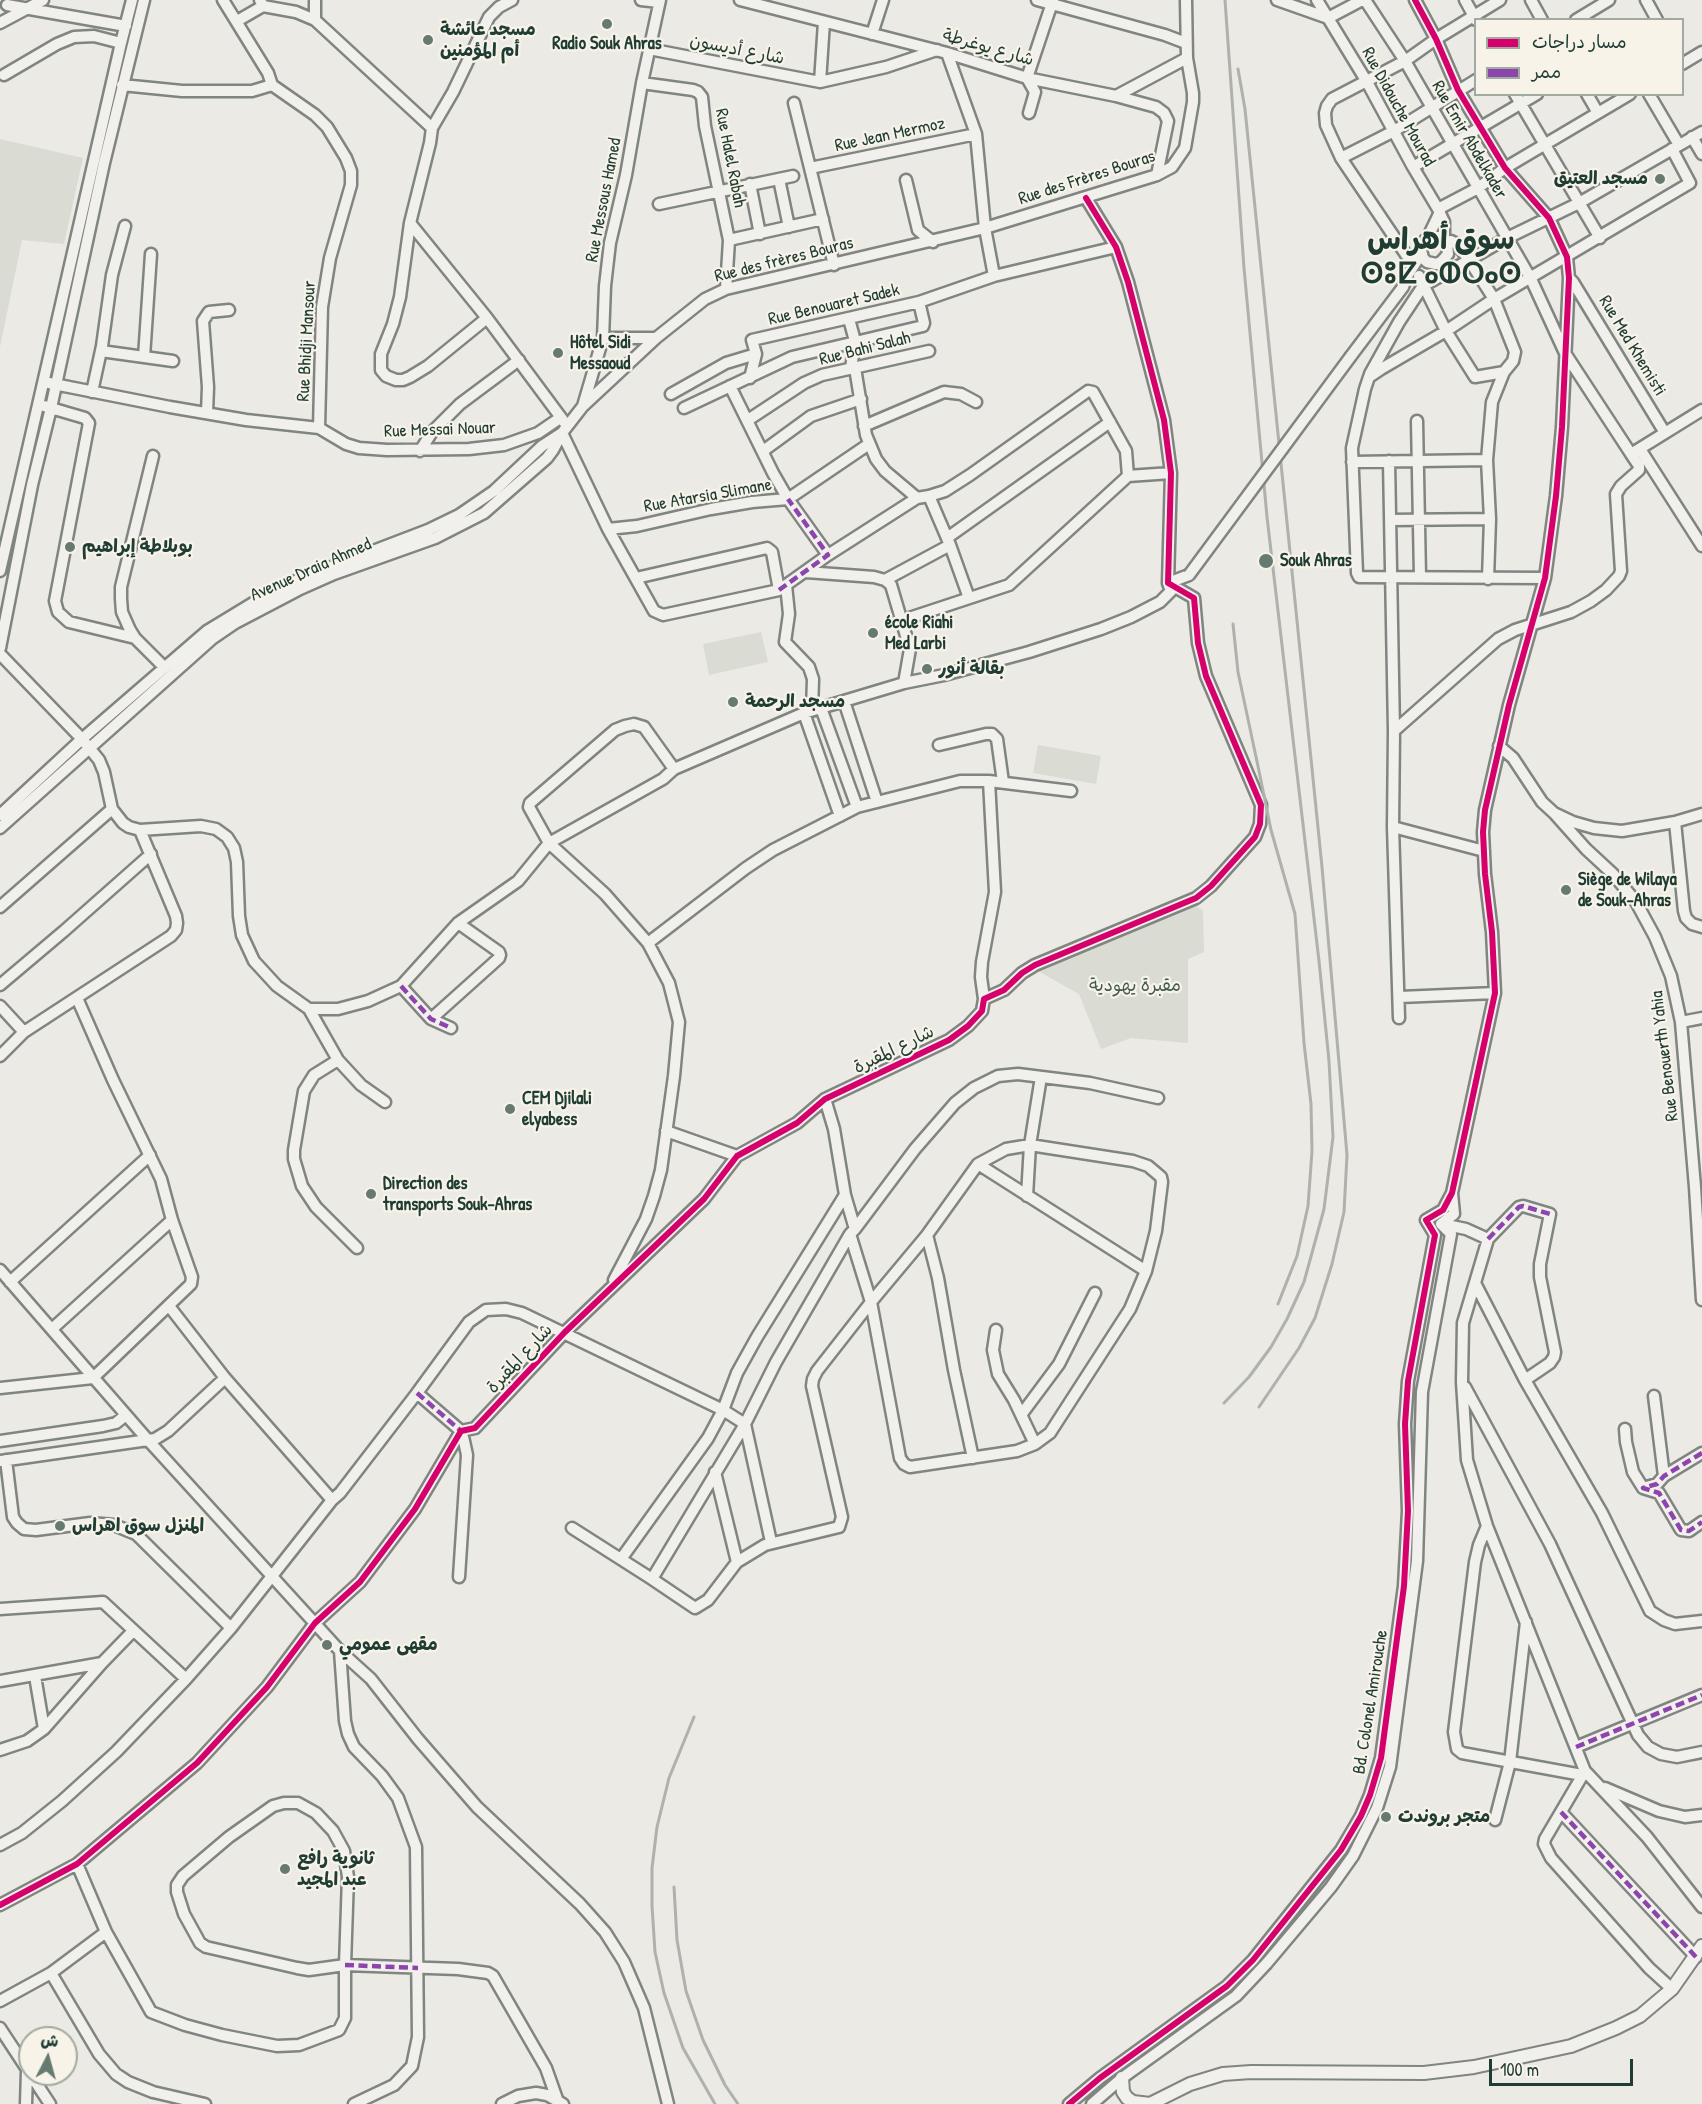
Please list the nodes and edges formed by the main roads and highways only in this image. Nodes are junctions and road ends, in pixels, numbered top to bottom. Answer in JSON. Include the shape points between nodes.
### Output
{"nodes":[{"id":1,"x":1702,"y":1946,"type":"edge"},
{"id":2,"x":1122,"y":2078,"type":"road end"},
{"id":3,"x":1150,"y":2104,"type":"edge"}],
"edges":[{"from":1,"to":3,"type":"main road","via":[[1672,1989],[1640,2016],[1571,2046],[1474,2067],[1424,2073],[1237,2072],[1190,2084]]},
{"from":2,"to":3,"type":"main road","via":[[1127,2098]]}]}
